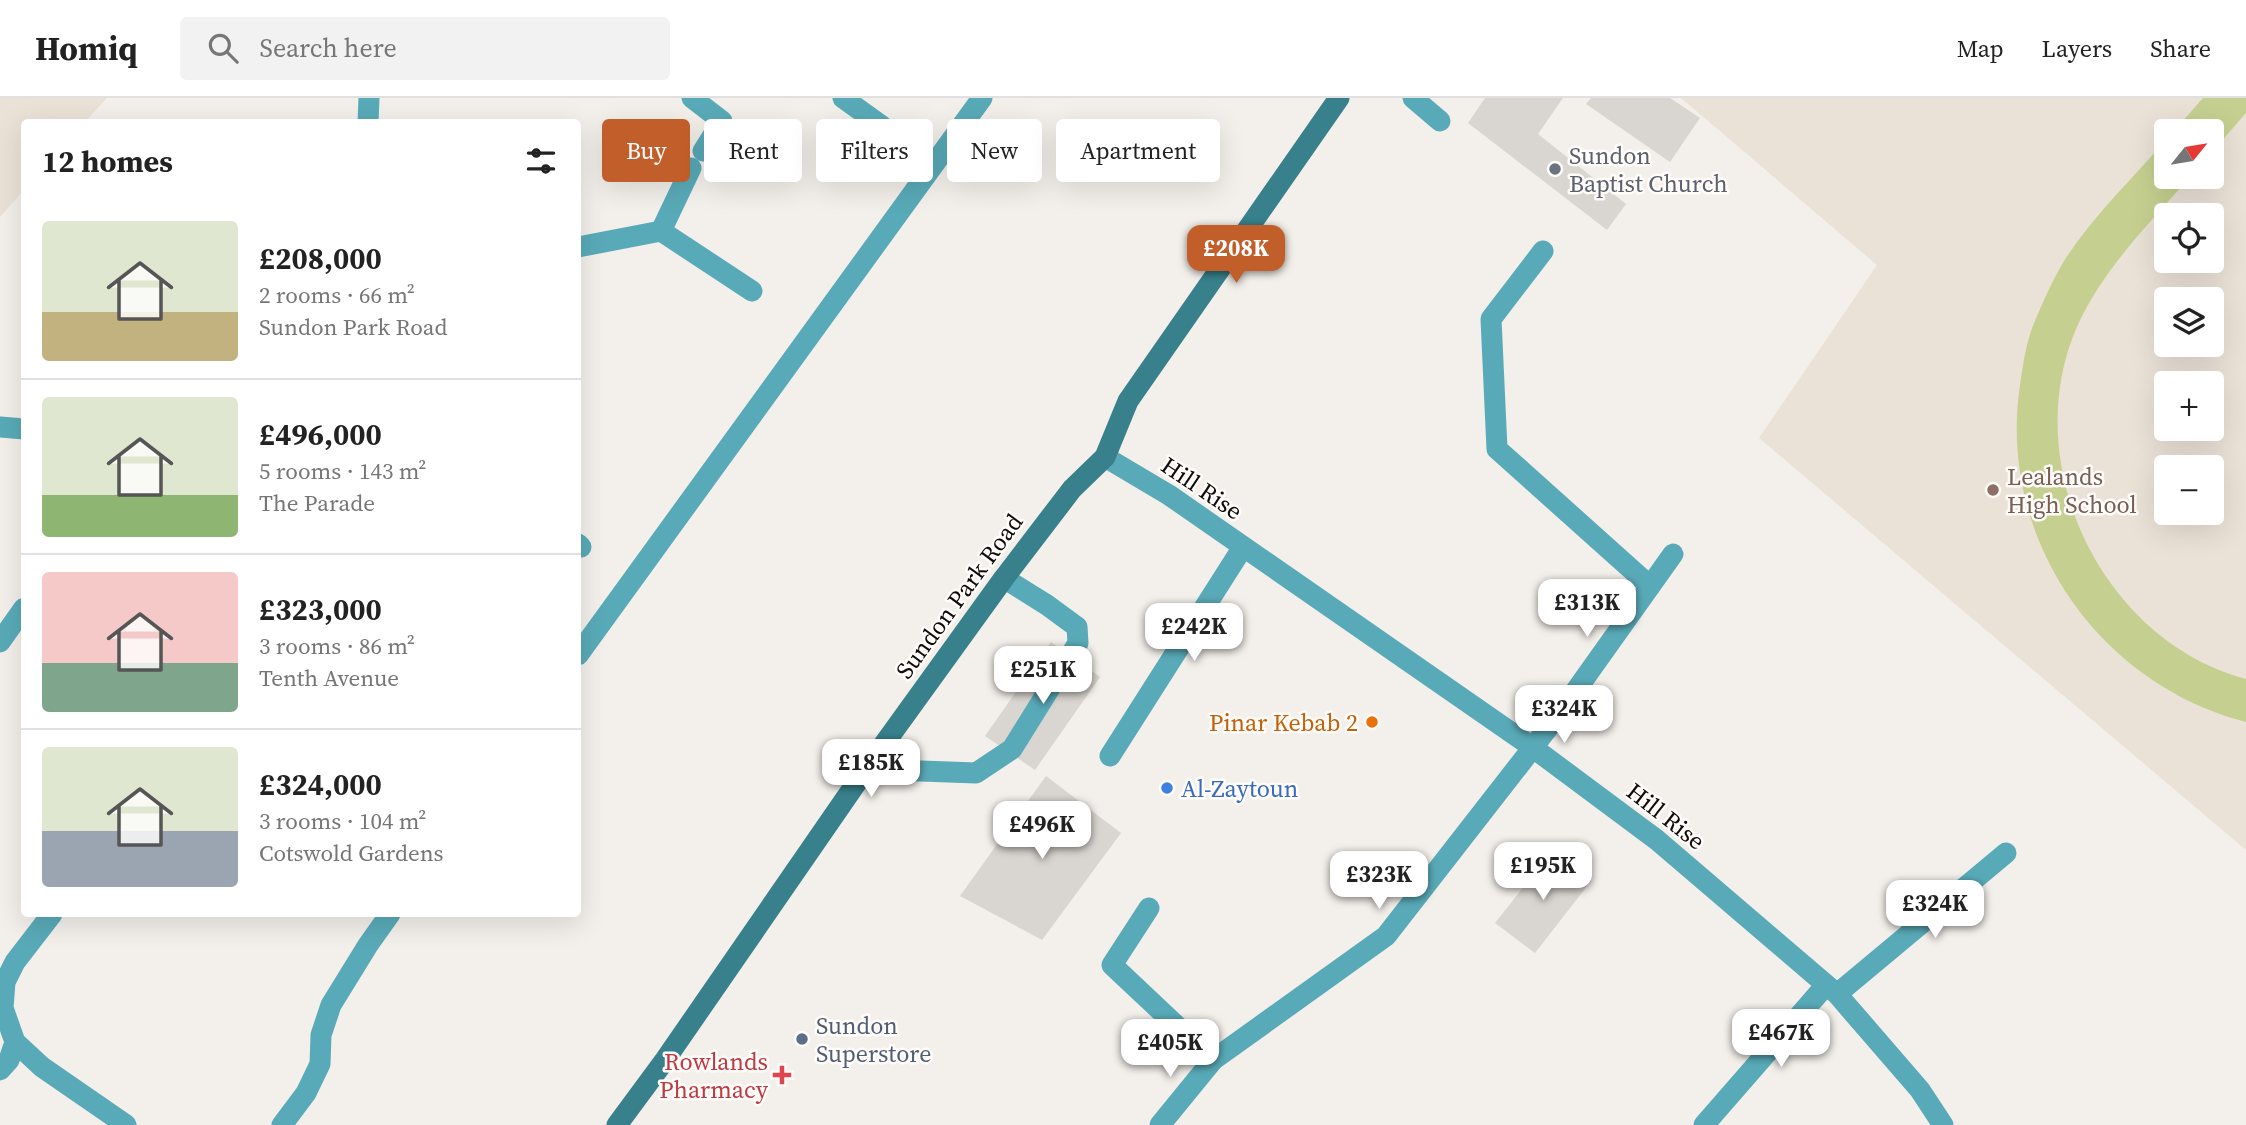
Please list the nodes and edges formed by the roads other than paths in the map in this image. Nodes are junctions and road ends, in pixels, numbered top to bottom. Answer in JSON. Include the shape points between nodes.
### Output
{"nodes":[{"id":1,"x":369,"y":98,"type":"edge"},
{"id":2,"x":692,"y":98,"type":"edge"},
{"id":3,"x":843,"y":98,"type":"edge"},
{"id":4,"x":982,"y":98,"type":"edge"},
{"id":5,"x":1339,"y":98,"type":"edge"},
{"id":6,"x":1413,"y":98,"type":"edge"},
{"id":7,"x":368,"y":119,"type":"edge"},
{"id":8,"x":871,"y":119,"type":"edge"},
{"id":9,"x":1440,"y":121,"type":"dead end"},
{"id":10,"x":661,"y":231,"type":"junction"},
{"id":11,"x":581,"y":246,"type":"edge"},
{"id":12,"x":1543,"y":251,"type":"dead end"},
{"id":13,"x":752,"y":291,"type":"dead end"},
{"id":14,"x":0,"y":427,"type":"edge"},
{"id":15,"x":21,"y":429,"type":"edge"},
{"id":16,"x":1105,"y":457,"type":"junction"},
{"id":17,"x":1243,"y":547,"type":"junction"},
{"id":18,"x":1673,"y":554,"type":"dead end"},
{"id":19,"x":1004,"y":578,"type":"junction"},
{"id":20,"x":1650,"y":586,"type":"junction"},
{"id":21,"x":21,"y":612,"type":"edge"},
{"id":22,"x":0,"y":642,"type":"edge"},
{"id":23,"x":581,"y":651,"type":"edge"},
{"id":24,"x":1532,"y":747,"type":"junction"},
{"id":25,"x":1110,"y":757,"type":"dead end"},
{"id":26,"x":866,"y":769,"type":"junction"},
{"id":27,"x":2006,"y":853,"type":"dead end"},
{"id":28,"x":1149,"y":908,"type":"dead end"},
{"id":29,"x":50,"y":917,"type":"edge"},
{"id":30,"x":388,"y":917,"type":"edge"},
{"id":31,"x":2,"y":982,"type":"edge"},
{"id":32,"x":1831,"y":989,"type":"junction"},
{"id":33,"x":15,"y":1042,"type":"junction"},
{"id":34,"x":1213,"y":1060,"type":"junction"},
{"id":35,"x":0,"y":1070,"type":"edge"},
{"id":36,"x":126,"y":1125,"type":"edge"},
{"id":37,"x":282,"y":1125,"type":"edge"},
{"id":38,"x":617,"y":1125,"type":"edge"},
{"id":39,"x":1160,"y":1125,"type":"edge"},
{"id":40,"x":1704,"y":1125,"type":"edge"},
{"id":41,"x":1943,"y":1125,"type":"edge"}],
"edges":[{"from":1,"to":7,"type":"street"},
{"from":2,"to":10,"type":"street","via":[[722,121]]},
{"from":3,"to":8,"type":"street"},
{"from":4,"to":23,"type":"street"},
{"from":5,"to":16,"type":"street","name":"Sundon Park Road","via":[[1128,401]]},
{"from":6,"to":9,"type":"street"},
{"from":10,"to":11,"type":"street"},
{"from":10,"to":13,"type":"street"},
{"from":12,"to":20,"type":"street","via":[[1490,319],[1497,450]]},
{"from":14,"to":15,"type":"street"},
{"from":16,"to":17,"type":"street","name":"Hill Rise"},
{"from":16,"to":19,"type":"street","name":"Sundon Park Road","via":[[1072,489]]},
{"from":17,"to":24,"type":"street","name":"Hill Rise"},
{"from":17,"to":25,"type":"street"},
{"from":18,"to":20,"type":"street"},
{"from":19,"to":26,"type":"street","name":"Sundon Park Road"},
{"from":19,"to":26,"type":"street","via":[[1077,627],[1078,643],[1012,749],[976,773]]},
{"from":20,"to":24,"type":"street"},
{"from":21,"to":22,"type":"street"},
{"from":24,"to":32,"type":"street","name":"Hill Rise","via":[[1657,840]]},
{"from":24,"to":34,"type":"street","via":[[1385,936]]},
{"from":26,"to":38,"type":"street","name":"Sundon Park Road"},
{"from":27,"to":32,"type":"street"},
{"from":28,"to":34,"type":"street","via":[[1112,965]]},
{"from":29,"to":31,"type":"street"},
{"from":30,"to":37,"type":"street","via":[[331,1005],[321,1035],[320,1064]]},
{"from":31,"to":33,"type":"street","via":[[3,1008]]},
{"from":32,"to":40,"type":"street"},
{"from":32,"to":41,"type":"street","name":"Hill Rise","via":[[1920,1090]]},
{"from":33,"to":35,"type":"street"},
{"from":33,"to":36,"type":"street","via":[[42,1067]]},
{"from":34,"to":39,"type":"street"}]}
